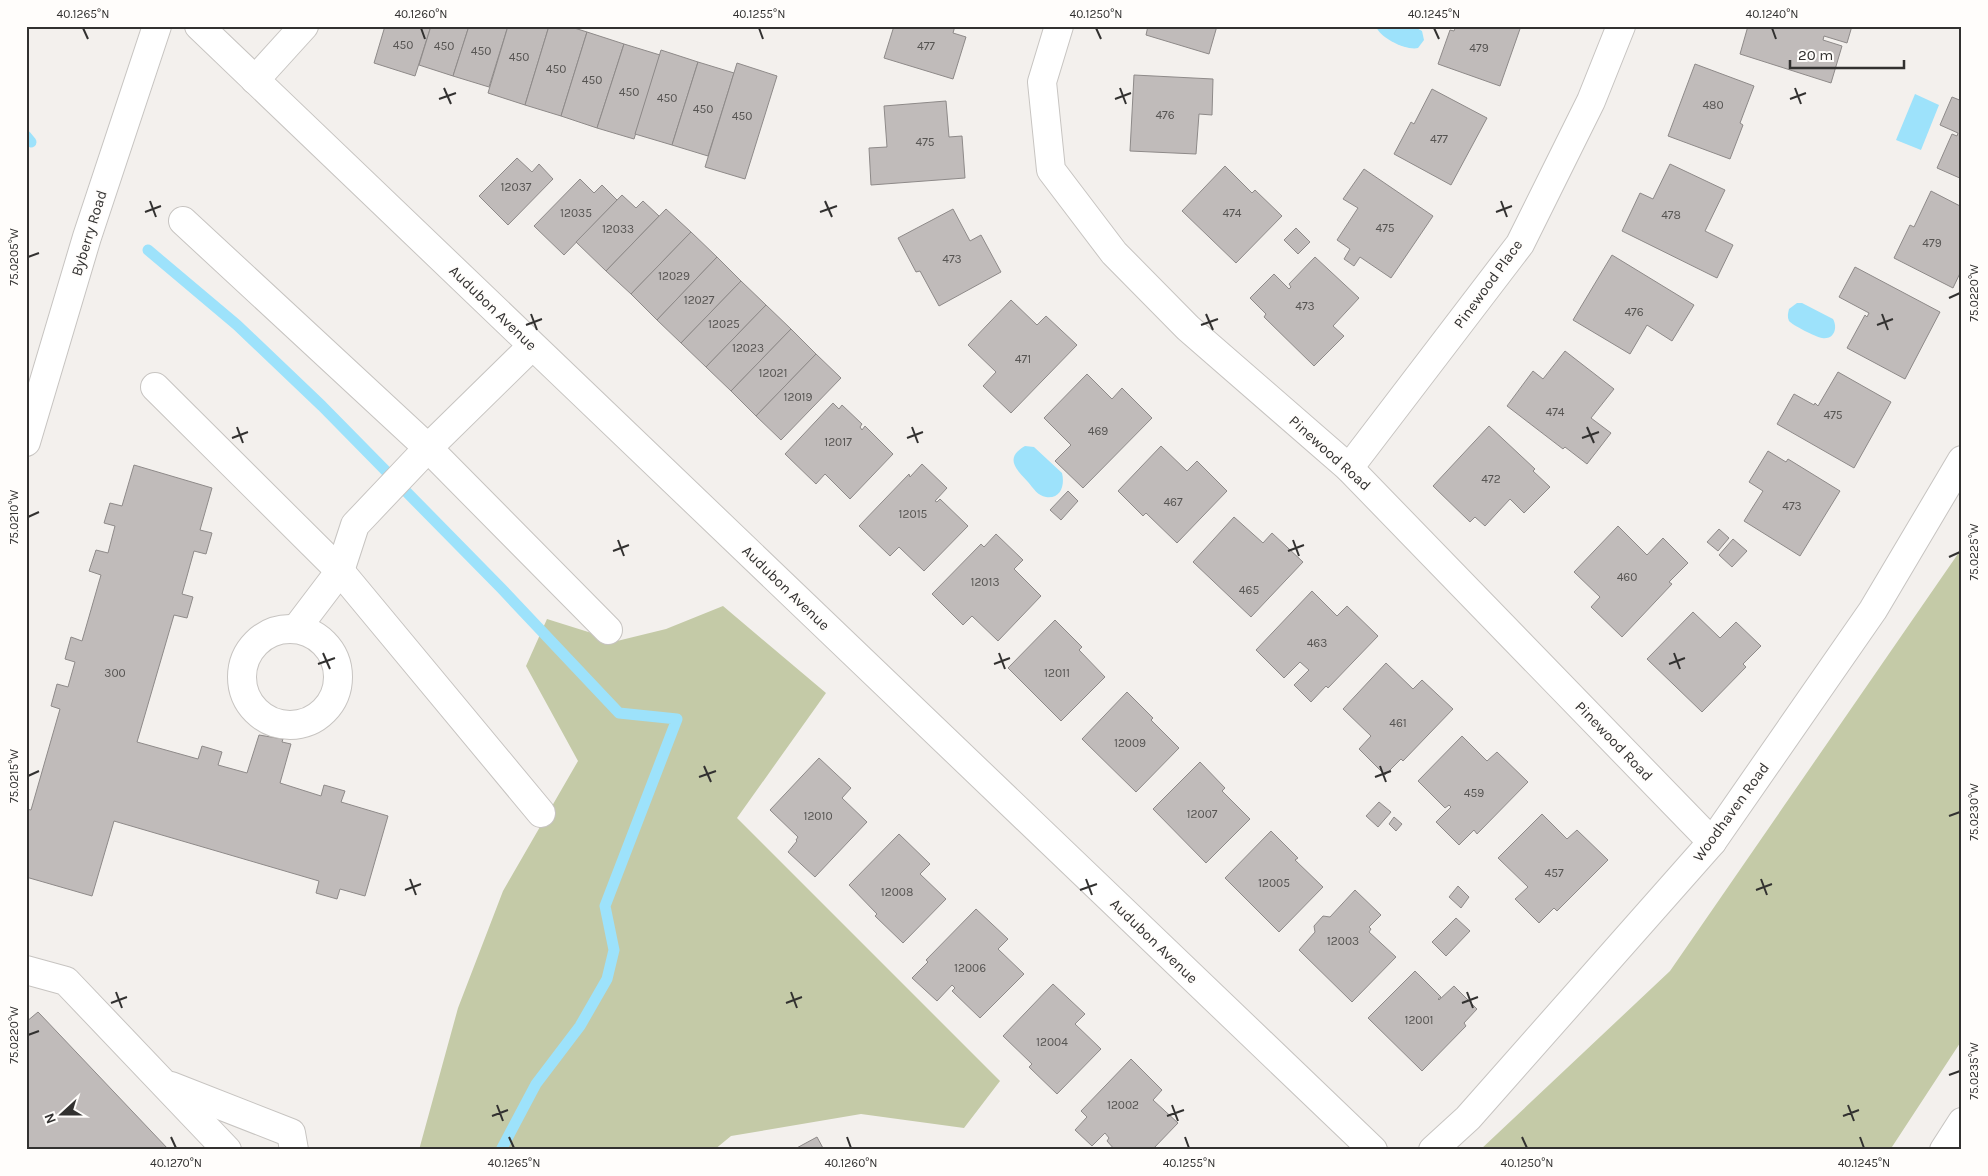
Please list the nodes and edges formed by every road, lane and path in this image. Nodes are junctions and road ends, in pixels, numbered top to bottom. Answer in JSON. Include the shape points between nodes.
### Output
{"nodes":[{"id":1,"x":157,"y":26,"type":"edge"},
{"id":2,"x":199,"y":26,"type":"edge"},
{"id":3,"x":304,"y":26,"type":"edge"},
{"id":4,"x":1059,"y":26,"type":"edge"},
{"id":5,"x":1622,"y":26,"type":"edge"},
{"id":6,"x":255,"y":80,"type":"junction"},
{"id":7,"x":183,"y":221,"type":"dead end"},
{"id":8,"x":532,"y":346,"type":"junction"},
{"id":9,"x":155,"y":387,"type":"dead end"},
{"id":10,"x":26,"y":442,"type":"edge"},
{"id":11,"x":422,"y":454,"type":"junction"},
{"id":12,"x":1962,"y":460,"type":"edge"},
{"id":13,"x":1349,"y":468,"type":"junction"},
{"id":14,"x":340,"y":570,"type":"junction"},
{"id":15,"x":296,"y":629,"type":"dead end"},
{"id":16,"x":608,"y":630,"type":"dead end"},
{"id":17,"x":541,"y":813,"type":"dead end"},
{"id":18,"x":1712,"y":842,"type":"junction"},
{"id":19,"x":26,"y":970,"type":"edge"},
{"id":20,"x":164,"y":1083,"type":"junction"},
{"id":21,"x":1962,"y":1122,"type":"edge"},
{"id":22,"x":227,"y":1150,"type":"edge"},
{"id":23,"x":294,"y":1150,"type":"edge"},
{"id":24,"x":1373,"y":1150,"type":"edge"},
{"id":25,"x":1432,"y":1150,"type":"edge"},
{"id":26,"x":1944,"y":1150,"type":"edge"}],
"edges":[{"from":1,"to":10,"type":"street","name":"Byberry Road","via":[[87,237]]},
{"from":2,"to":6,"type":"street","name":"Audubon Avenue"},
{"from":3,"to":6,"type":"street"},
{"from":4,"to":13,"type":"street","name":"Pinewood Road","via":[[1042,82],[1051,170],[1114,254],[1188,328]]},
{"from":5,"to":13,"type":"street","name":"Pinewood Place","via":[[1591,100],[1520,244]]},
{"from":6,"to":8,"type":"street","name":"Audubon Avenue"},
{"from":7,"to":11,"type":"street"},
{"from":8,"to":11,"type":"street"},
{"from":8,"to":24,"type":"street","name":"Audubon Avenue"},
{"from":9,"to":14,"type":"street"},
{"from":11,"to":14,"type":"street","via":[[355,525]]},
{"from":11,"to":16,"type":"street"},
{"from":12,"to":18,"type":"street","name":"Woodhaven Road","via":[[1873,610]]},
{"from":13,"to":18,"type":"street","name":"Pinewood Road"},
{"from":14,"to":15,"type":"street"},
{"from":14,"to":17,"type":"street"},
{"from":18,"to":25,"type":"street","name":"Woodhaven Road","via":[[1468,1118]]},
{"from":19,"to":20,"type":"street","via":[[66,981]]},
{"from":20,"to":22,"type":"street"},
{"from":20,"to":23,"type":"street","via":[[291,1133]]},
{"from":21,"to":26,"type":"street"}]}
